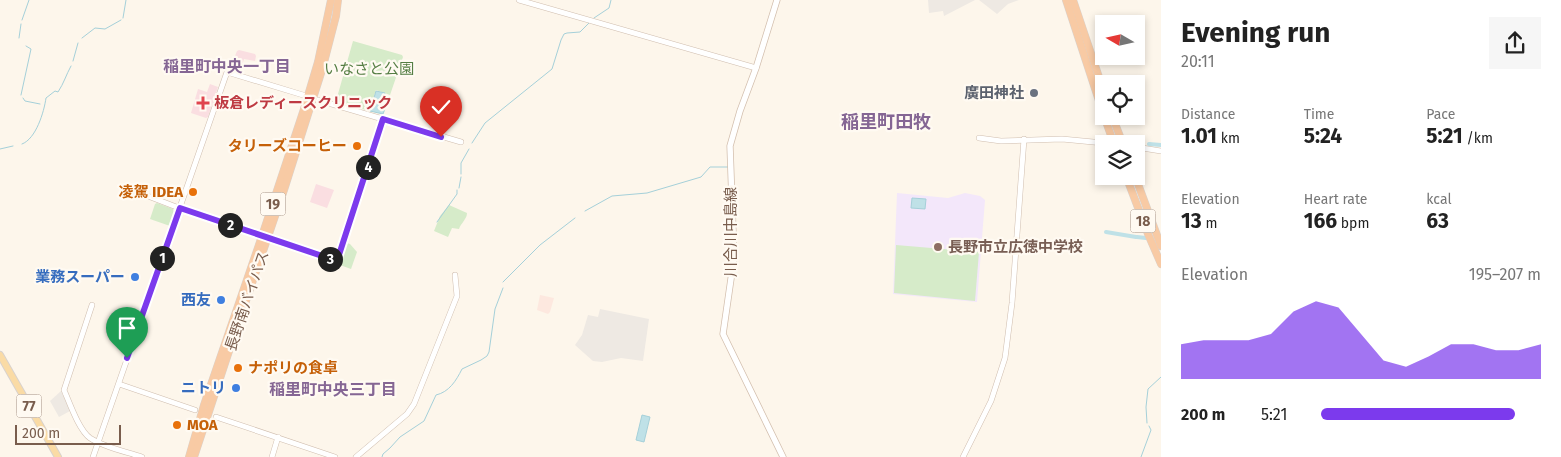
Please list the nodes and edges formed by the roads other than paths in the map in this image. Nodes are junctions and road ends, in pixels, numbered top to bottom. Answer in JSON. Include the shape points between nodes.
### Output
{"nodes":[{"id":1,"x":331,"y":0,"type":"edge"},
{"id":2,"x":338,"y":0,"type":"edge"},
{"id":3,"x":519,"y":0,"type":"edge"},
{"id":4,"x":777,"y":0,"type":"edge"},
{"id":5,"x":1066,"y":0,"type":"edge"},
{"id":6,"x":1074,"y":0,"type":"edge"},
{"id":7,"x":756,"y":68,"type":"junction"},
{"id":8,"x":1098,"y":75,"type":"edge"},
{"id":9,"x":1095,"y":89,"type":"edge"},
{"id":10,"x":303,"y":95,"type":"dead end"},
{"id":11,"x":318,"y":100,"type":"dead end"},
{"id":12,"x":383,"y":119,"type":"junction"},
{"id":13,"x":979,"y":138,"type":"dead end"},
{"id":14,"x":1024,"y":139,"type":"junction"},
{"id":15,"x":461,"y":142,"type":"dead end"},
{"id":16,"x":1095,"y":142,"type":"edge"},
{"id":17,"x":1145,"y":149,"type":"edge"},
{"id":18,"x":1161,"y":151,"type":"edge"},
{"id":19,"x":1129,"y":185,"type":"edge"},
{"id":20,"x":1138,"y":185,"type":"edge"},
{"id":21,"x":127,"y":188,"type":"dead end"},
{"id":22,"x":180,"y":208,"type":"junction"},
{"id":23,"x":265,"y":237,"type":"junction"},
{"id":24,"x":1161,"y":246,"type":"edge"},
{"id":25,"x":1161,"y":264,"type":"edge"},
{"id":26,"x":455,"y":275,"type":"dead end"},
{"id":27,"x":92,"y":305,"type":"dead end"},
{"id":28,"x":0,"y":355,"type":"edge"},
{"id":29,"x":119,"y":384,"type":"junction"},
{"id":30,"x":204,"y":405,"type":"junction"},
{"id":31,"x":195,"y":410,"type":"dead end"},
{"id":32,"x":216,"y":417,"type":"dead end"},
{"id":33,"x":278,"y":437,"type":"junction"},
{"id":34,"x":98,"y":442,"type":"junction"},
{"id":35,"x":195,"y":453,"type":"edge"},
{"id":36,"x":58,"y":457,"type":"edge"},
{"id":37,"x":92,"y":457,"type":"edge"},
{"id":38,"x":142,"y":457,"type":"edge"},
{"id":39,"x":184,"y":457,"type":"edge"},
{"id":40,"x":189,"y":457,"type":"edge"},
{"id":41,"x":272,"y":457,"type":"edge"},
{"id":42,"x":335,"y":457,"type":"edge"},
{"id":43,"x":356,"y":457,"type":"edge"},
{"id":44,"x":783,"y":457,"type":"edge"},
{"id":45,"x":963,"y":457,"type":"edge"}],
"edges":[{"from":1,"to":23,"type":"highway","name":"長野南バイパス","number":"19","via":[[318,62]]},
{"from":2,"to":23,"type":"highway","name":"長野南バイパス","number":"19","via":[[322,70]]},
{"from":3,"to":7,"type":"street"},
{"from":4,"to":7,"type":"main road","name":"川合川中島線"},
{"from":5,"to":9,"type":"highway"},
{"from":6,"to":8,"type":"highway"},
{"from":7,"to":44,"type":"main road","name":"川合川中島線","via":[[730,146],[734,258],[723,334]]},
{"from":10,"to":22,"type":"street","via":[[227,72]]},
{"from":11,"to":12,"type":"street"},
{"from":12,"to":15,"type":"street"},
{"from":12,"to":23,"type":"street","via":[[337,261]]},
{"from":13,"to":14,"type":"street","via":[[1001,141]]},
{"from":14,"to":16,"type":"street"},
{"from":14,"to":45,"type":"street","via":[[1005,358],[992,401]]},
{"from":17,"to":18,"type":"street"},
{"from":19,"to":25,"type":"highway","number":"18"},
{"from":20,"to":24,"type":"highway","number":"18"},
{"from":21,"to":22,"type":"street"},
{"from":22,"to":23,"type":"street"},
{"from":22,"to":29,"type":"street"},
{"from":23,"to":30,"type":"highway","name":"長野南バイパス","number":"19"},
{"from":23,"to":35,"type":"highway","name":"長野南バイパス","number":"19"},
{"from":26,"to":43,"type":"street","via":[[457,296],[414,404],[407,414]]},
{"from":27,"to":34,"type":"street","via":[[64,390],[83,430]]},
{"from":28,"to":36,"type":"main road","number":"77"},
{"from":29,"to":31,"type":"street"},
{"from":29,"to":34,"type":"street"},
{"from":30,"to":35,"type":"highway","name":"長野南バイパス","number":"19"},
{"from":30,"to":39,"type":"highway","number":"19"},
{"from":32,"to":33,"type":"street"},
{"from":33,"to":41,"type":"street"},
{"from":33,"to":42,"type":"street"},
{"from":34,"to":37,"type":"street"},
{"from":34,"to":38,"type":"street"},
{"from":35,"to":40,"type":"highway","name":"長野南バイパス","number":"19"}]}
